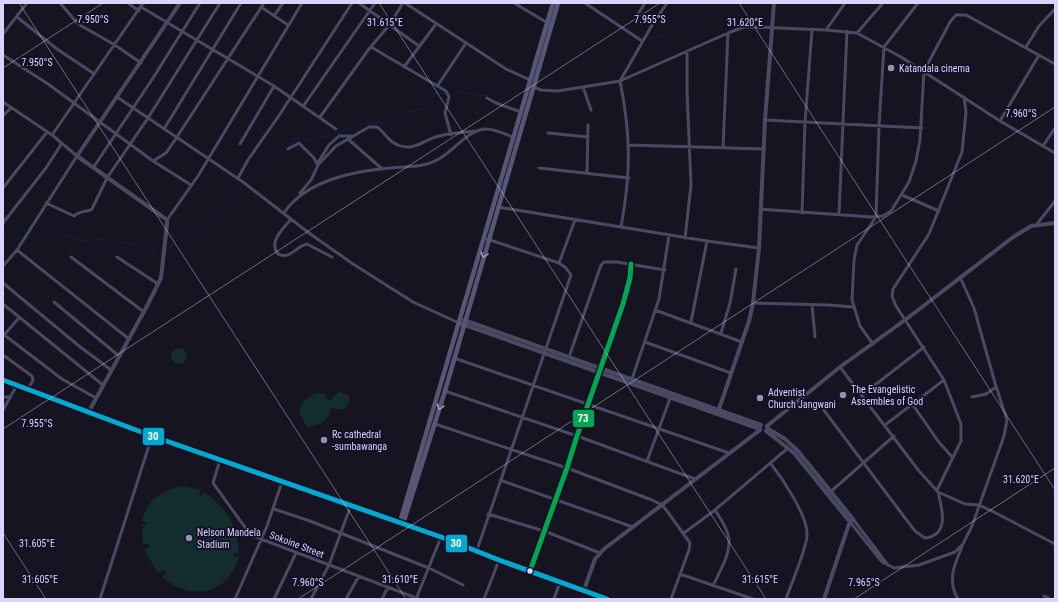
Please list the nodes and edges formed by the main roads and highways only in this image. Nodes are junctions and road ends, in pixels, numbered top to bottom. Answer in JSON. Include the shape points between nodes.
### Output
{"nodes":[{"id":1,"x":553,"y":3,"type":"edge"},
{"id":2,"x":558,"y":3,"type":"edge"},
{"id":3,"x":549,"y":24,"type":"junction"},
{"id":4,"x":486,"y":239,"type":"junction"},
{"id":5,"x":460,"y":322,"type":"junction"},
{"id":6,"x":3,"y":380,"type":"edge"},
{"id":7,"x":402,"y":523,"type":"junction"},
{"id":8,"x":607,"y":599,"type":"edge"}],
"edges":[{"from":1,"to":3,"type":"main road"},
{"from":2,"to":3,"type":"main road"},
{"from":3,"to":4,"type":"main road","via":[[513,137]]},
{"from":3,"to":4,"type":"main road","via":[[498,207]]},
{"from":4,"to":5,"type":"main road"},
{"from":5,"to":7,"type":"main road"},
{"from":5,"to":7,"type":"main road","one_way":true,"via":[[445,391]]},
{"from":6,"to":7,"type":"highway","via":[[152,436]]},
{"from":7,"to":8,"type":"highway"}]}
